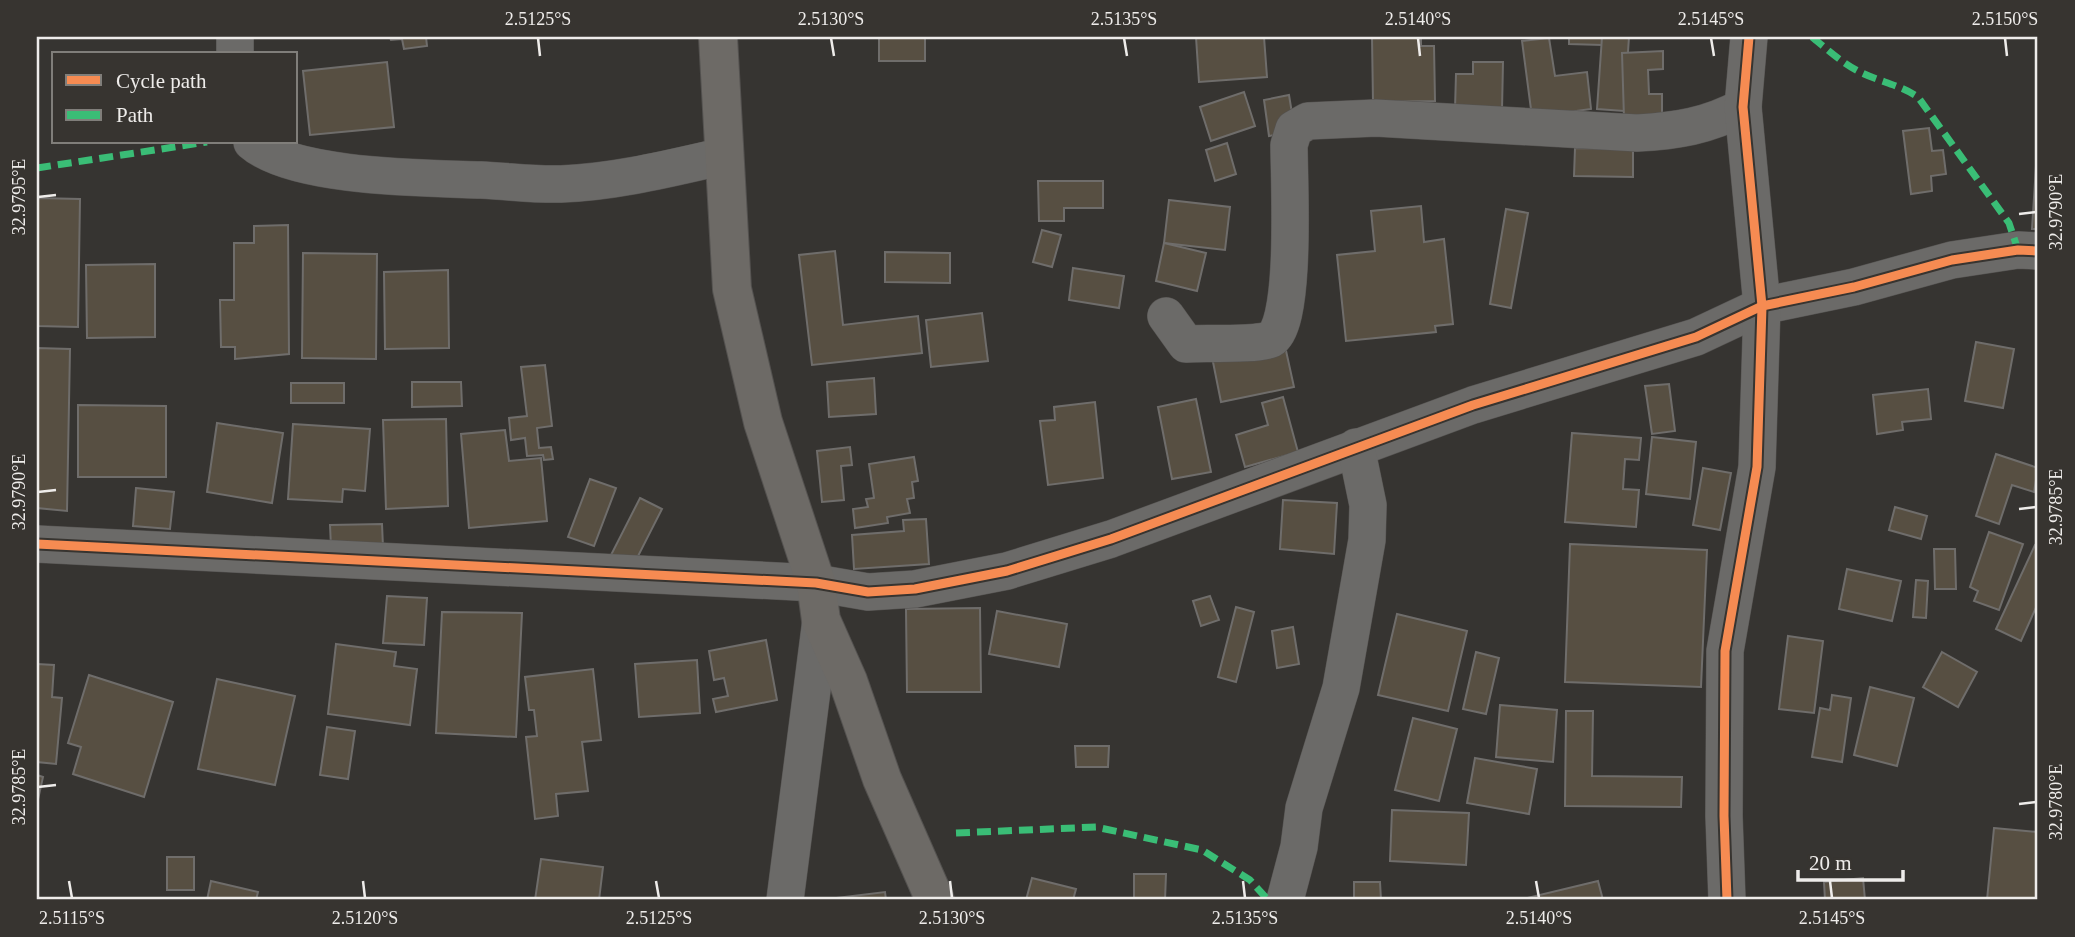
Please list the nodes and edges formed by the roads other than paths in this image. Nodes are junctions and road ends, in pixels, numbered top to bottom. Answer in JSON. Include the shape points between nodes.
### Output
{"nodes":[{"id":1,"x":719,"y":37,"type":"edge"},
{"id":2,"x":1749,"y":37,"type":"edge"},
{"id":3,"x":1743,"y":107,"type":"junction"},
{"id":4,"x":254,"y":144,"type":"edge"},
{"id":5,"x":724,"y":156,"type":"junction"},
{"id":6,"x":2038,"y":251,"type":"edge"},
{"id":7,"x":1762,"y":306,"type":"junction"},
{"id":8,"x":1166,"y":316,"type":"dead end"},
{"id":9,"x":1356,"y":447,"type":"junction"},
{"id":10,"x":37,"y":544,"type":"edge"},
{"id":11,"x":816,"y":583,"type":"junction"},
{"id":12,"x":821,"y":620,"type":"junction"},
{"id":13,"x":785,"y":900,"type":"edge"},
{"id":14,"x":935,"y":900,"type":"edge"},
{"id":15,"x":1284,"y":900,"type":"edge"},
{"id":16,"x":1727,"y":900,"type":"edge"}],
"edges":[{"from":1,"to":5,"type":"main road"},
{"from":2,"to":3,"type":"street"},
{"from":3,"to":7,"type":"street"},
{"from":3,"to":8,"type":"street","via":[[1720,120],[1680,131],[1637,133],[1376,118],[1308,121],[1294,130],[1289,145],[1288,285],[1280,331],[1269,341],[1185,344]]},
{"from":4,"to":5,"type":"street","via":[[265,153],[296,162],[377,176],[562,184],[652,173]]},
{"from":5,"to":11,"type":"main road","via":[[733,289],[763,422]]},
{"from":6,"to":7,"type":"street","via":[[1952,260],[1854,288]]},
{"from":7,"to":9,"type":"street","via":[[1696,337],[1566,375]]},
{"from":7,"to":16,"type":"street","via":[[1757,467],[1725,651]]},
{"from":9,"to":11,"type":"street","via":[[1111,539],[1007,571],[915,589],[868,592]]},
{"from":9,"to":15,"type":"street","via":[[1368,505],[1356,615]]},
{"from":10,"to":11,"type":"street"},
{"from":11,"to":12,"type":"main road"},
{"from":12,"to":13,"type":"street"},
{"from":12,"to":14,"type":"main road"}]}
